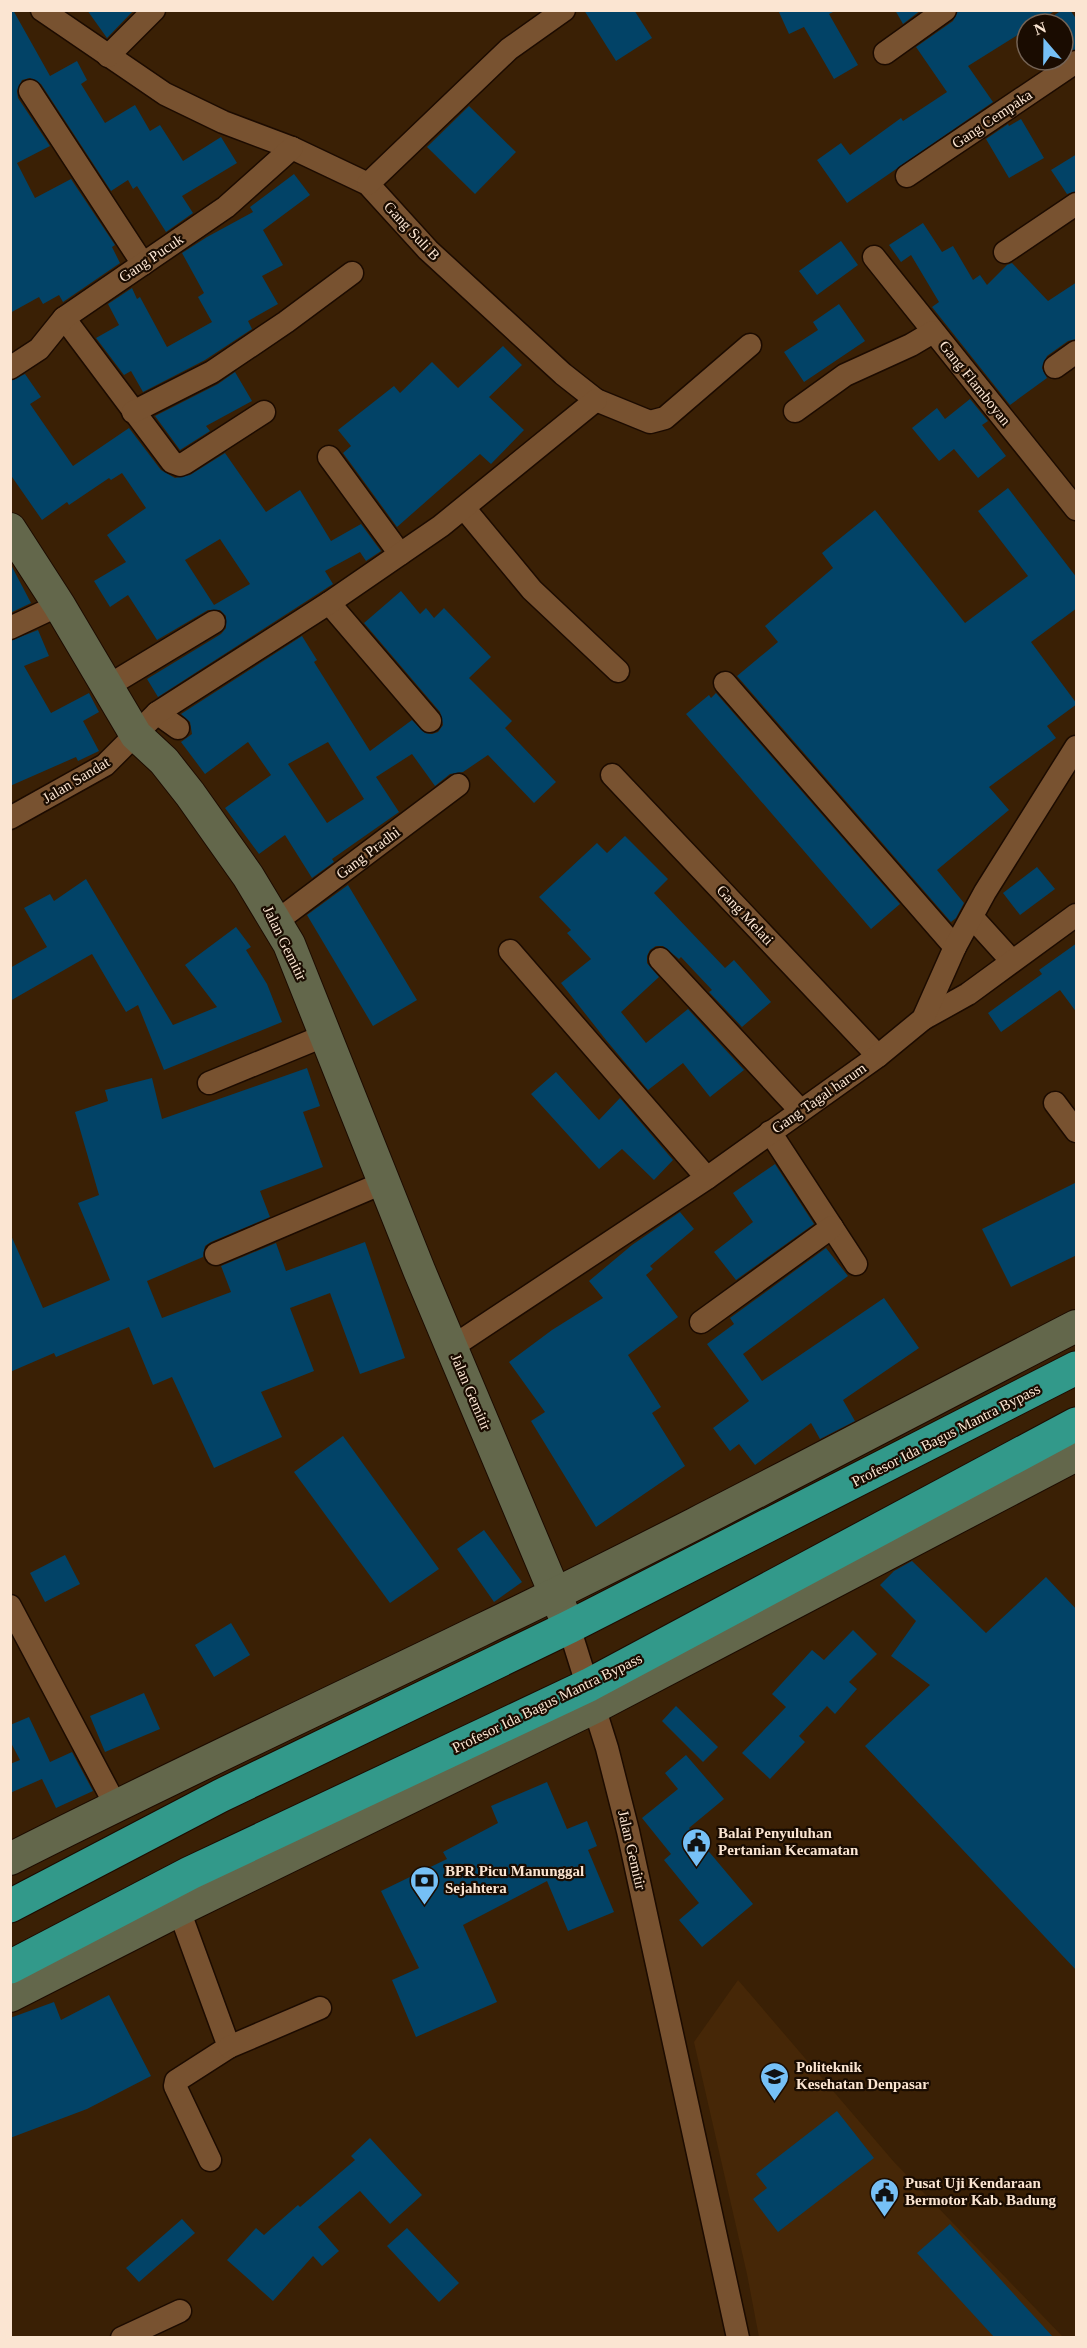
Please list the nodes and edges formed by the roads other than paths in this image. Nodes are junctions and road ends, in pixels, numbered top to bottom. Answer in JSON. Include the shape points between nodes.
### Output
{"nodes":[{"id":1,"x":42,"y":10,"type":"edge"},
{"id":2,"x":154,"y":10,"type":"edge"},
{"id":3,"x":564,"y":10,"type":"edge"},
{"id":4,"x":945,"y":10,"type":"edge"},
{"id":5,"x":885,"y":53,"type":"dead end"},
{"id":6,"x":108,"y":56,"type":"junction"},
{"id":7,"x":1077,"y":62,"type":"edge"},
{"id":8,"x":30,"y":91,"type":"dead end"},
{"id":9,"x":292,"y":148,"type":"junction"},
{"id":10,"x":907,"y":176,"type":"dead end"},
{"id":11,"x":368,"y":184,"type":"junction"},
{"id":12,"x":1077,"y":204,"type":"edge"},
{"id":13,"x":1005,"y":252,"type":"dead end"},
{"id":14,"x":874,"y":257,"type":"dead end"},
{"id":15,"x":143,"y":264,"type":"junction"},
{"id":16,"x":352,"y":273,"type":"dead end"},
{"id":17,"x":64,"y":318,"type":"junction"},
{"id":18,"x":933,"y":332,"type":"junction"},
{"id":19,"x":750,"y":345,"type":"dead end"},
{"id":20,"x":1077,"y":352,"type":"edge"},
{"id":21,"x":1055,"y":367,"type":"dead end"},
{"id":22,"x":10,"y":368,"type":"edge"},
{"id":23,"x":596,"y":400,"type":"junction"},
{"id":24,"x":795,"y":411,"type":"dead end"},
{"id":25,"x":133,"y":412,"type":"junction"},
{"id":26,"x":264,"y":412,"type":"dead end"},
{"id":27,"x":329,"y":457,"type":"dead end"},
{"id":28,"x":464,"y":508,"type":"junction"},
{"id":29,"x":1077,"y":509,"type":"edge"},
{"id":30,"x":10,"y":529,"type":"edge"},
{"id":31,"x":400,"y":554,"type":"junction"},
{"id":32,"x":329,"y":603,"type":"junction"},
{"id":33,"x":59,"y":605,"type":"junction"},
{"id":34,"x":214,"y":622,"type":"dead end"},
{"id":35,"x":10,"y":628,"type":"edge"},
{"id":36,"x":618,"y":671,"type":"dead end"},
{"id":37,"x":725,"y":683,"type":"dead end"},
{"id":38,"x":108,"y":686,"type":"junction"},
{"id":39,"x":158,"y":712,"type":"junction"},
{"id":40,"x":430,"y":721,"type":"dead end"},
{"id":41,"x":178,"y":728,"type":"dead end"},
{"id":42,"x":136,"y":735,"type":"junction"},
{"id":43,"x":1077,"y":747,"type":"edge"},
{"id":44,"x":612,"y":775,"type":"dead end"},
{"id":45,"x":458,"y":785,"type":"dead end"},
{"id":46,"x":10,"y":818,"type":"edge"},
{"id":47,"x":1077,"y":915,"type":"edge"},
{"id":48,"x":972,"y":917,"type":"junction"},
{"id":49,"x":277,"y":921,"type":"junction"},
{"id":50,"x":955,"y":947,"type":"junction"},
{"id":51,"x":510,"y":951,"type":"dead end"},
{"id":52,"x":660,"y":958,"type":"dead end"},
{"id":53,"x":1011,"y":960,"type":"junction"},
{"id":54,"x":923,"y":1019,"type":"junction"},
{"id":55,"x":326,"y":1035,"type":"junction"},
{"id":56,"x":878,"y":1056,"type":"junction"},
{"id":57,"x":209,"y":1083,"type":"dead end"},
{"id":58,"x":1056,"y":1103,"type":"dead end"},
{"id":59,"x":800,"y":1110,"type":"junction"},
{"id":60,"x":1077,"y":1131,"type":"edge"},
{"id":61,"x":770,"y":1132,"type":"junction"},
{"id":62,"x":707,"y":1178,"type":"junction"},
{"id":63,"x":385,"y":1182,"type":"junction"},
{"id":64,"x":832,"y":1227,"type":"junction"},
{"id":65,"x":216,"y":1254,"type":"dead end"},
{"id":66,"x":856,"y":1264,"type":"dead end"},
{"id":67,"x":701,"y":1322,"type":"dead end"},
{"id":68,"x":1077,"y":1326,"type":"edge"},
{"id":69,"x":452,"y":1347,"type":"junction"},
{"id":70,"x":1077,"y":1368,"type":"edge"},
{"id":71,"x":1077,"y":1424,"type":"edge"},
{"id":72,"x":1077,"y":1455,"type":"edge"},
{"id":73,"x":556,"y":1593,"type":"junction"},
{"id":74,"x":10,"y":1606,"type":"edge"},
{"id":75,"x":569,"y":1627,"type":"junction"},
{"id":76,"x":592,"y":1696,"type":"junction"},
{"id":77,"x":116,"y":1806,"type":"junction"},
{"id":78,"x":10,"y":1859,"type":"edge"},
{"id":79,"x":10,"y":1906,"type":"edge"},
{"id":80,"x":179,"y":1910,"type":"junction"},
{"id":81,"x":10,"y":1966,"type":"edge"},
{"id":82,"x":10,"y":1996,"type":"edge"},
{"id":83,"x":320,"y":2008,"type":"dead end"},
{"id":84,"x":229,"y":2047,"type":"junction"},
{"id":85,"x":210,"y":2160,"type":"dead end"},
{"id":86,"x":180,"y":2311,"type":"dead end"},
{"id":87,"x":122,"y":2337,"type":"edge"},
{"id":88,"x":738,"y":2337,"type":"edge"}],
"edges":[{"from":1,"to":6,"type":"street","name":"Gang Suli B"},
{"from":2,"to":6,"type":"street"},
{"from":3,"to":11,"type":"street","via":[[509,50]]},
{"from":4,"to":5,"type":"street"},
{"from":6,"to":9,"type":"street","name":"Gang Suli B","via":[[165,94],[223,122]]},
{"from":7,"to":10,"type":"street","name":"Gang Cempaka"},
{"from":8,"to":15,"type":"street"},
{"from":9,"to":11,"type":"street","name":"Gang Suli B"},
{"from":9,"to":15,"type":"street","name":"Gang Pucuk","via":[[226,207]]},
{"from":11,"to":23,"type":"street","name":"Gang Suli B","via":[[428,250]]},
{"from":12,"to":13,"type":"street"},
{"from":14,"to":18,"type":"street","name":"Gang Flamboyan"},
{"from":15,"to":17,"type":"street","name":"Gang Pucuk"},
{"from":16,"to":25,"type":"street","via":[[212,372]]},
{"from":17,"to":22,"type":"street","name":"Gang Pucuk","via":[[39,349]]},
{"from":17,"to":25,"type":"street"},
{"from":18,"to":24,"type":"street","via":[[845,375]]},
{"from":18,"to":29,"type":"street","name":"Gang Flamboyan"},
{"from":19,"to":23,"type":"street","name":"Gang Suli B","via":[[660,421],[650,422]]},
{"from":20,"to":21,"type":"street"},
{"from":23,"to":28,"type":"street","name":"Jalan Sandat"},
{"from":25,"to":26,"type":"street","via":[[172,462],[180,465]]},
{"from":27,"to":31,"type":"street"},
{"from":28,"to":31,"type":"street","name":"Jalan Sandat"},
{"from":28,"to":36,"type":"street","via":[[532,590]]},
{"from":30,"to":33,"type":"street","name":"Jalan Gemitir"},
{"from":31,"to":32,"type":"street","name":"Jalan Sandat"},
{"from":32,"to":39,"type":"street","name":"Jalan Sandat"},
{"from":32,"to":40,"type":"street"},
{"from":33,"to":35,"type":"street"},
{"from":33,"to":38,"type":"street","name":"Jalan Gemitir"},
{"from":34,"to":38,"type":"street"},
{"from":37,"to":50,"type":"street"},
{"from":38,"to":42,"type":"street","name":"Jalan Gemitir"},
{"from":39,"to":41,"type":"street"},
{"from":39,"to":42,"type":"street","name":"Jalan Sandat"},
{"from":42,"to":46,"type":"street","name":"Jalan Sandat","via":[[105,765]]},
{"from":42,"to":49,"type":"street","name":"Jalan Gemitir","via":[[164,761],[190,794]]},
{"from":43,"to":48,"type":"street","name":"Gang Tagal harum"},
{"from":44,"to":56,"type":"street","name":"Gang Melati"},
{"from":45,"to":49,"type":"street","name":"Gang Pradhi"},
{"from":47,"to":53,"type":"street"},
{"from":48,"to":50,"type":"street","name":"Gang Tagal harum"},
{"from":48,"to":53,"type":"street"},
{"from":49,"to":55,"type":"street","name":"Jalan Gemitir"},
{"from":50,"to":54,"type":"street","name":"Gang Tagal harum"},
{"from":51,"to":62,"type":"street"},
{"from":52,"to":59,"type":"street"},
{"from":53,"to":54,"type":"street","via":[[968,994]]},
{"from":54,"to":56,"type":"street","name":"Gang Tagal harum"},
{"from":55,"to":57,"type":"street"},
{"from":55,"to":63,"type":"street","name":"Jalan Gemitir"},
{"from":56,"to":59,"type":"street","name":"Gang Tagal harum"},
{"from":58,"to":60,"type":"street"},
{"from":59,"to":61,"type":"street","name":"Gang Tagal harum"},
{"from":61,"to":62,"type":"street","name":"Gang Tagal harum"},
{"from":61,"to":64,"type":"street"},
{"from":62,"to":69,"type":"street","name":"Gang Tagal harum"},
{"from":63,"to":65,"type":"street"},
{"from":63,"to":69,"type":"street","name":"Jalan Gemitir"},
{"from":64,"to":66,"type":"street"},
{"from":64,"to":67,"type":"street"},
{"from":68,"to":73,"type":"street"},
{"from":69,"to":73,"type":"street","name":"Jalan Gemitir"},
{"from":70,"to":75,"type":"highway","name":"Profesor Ida Bagus Mantra Bypass"},
{"from":71,"to":76,"type":"highway","name":"Profesor Ida Bagus Mantra Bypass"},
{"from":72,"to":76,"type":"street"},
{"from":73,"to":75,"type":"street","name":"Jalan Gemitir"},
{"from":73,"to":77,"type":"street"},
{"from":74,"to":77,"type":"street"},
{"from":75,"to":76,"type":"street","name":"Jalan Gemitir"},
{"from":75,"to":79,"type":"highway","name":"Profesor Ida Bagus Mantra Bypass","via":[[220,1796]]},
{"from":76,"to":80,"type":"street"},
{"from":76,"to":81,"type":"highway","name":"Profesor Ida Bagus Mantra Bypass","via":[[190,1873]]},
{"from":76,"to":88,"type":"street","name":"Jalan Gemitir","via":[[630,1843]]},
{"from":77,"to":78,"type":"street"},
{"from":80,"to":82,"type":"street"},
{"from":80,"to":84,"type":"street"},
{"from":83,"to":84,"type":"street"},
{"from":84,"to":85,"type":"street","via":[[182,2076],[175,2086]]},
{"from":86,"to":87,"type":"street"}]}
